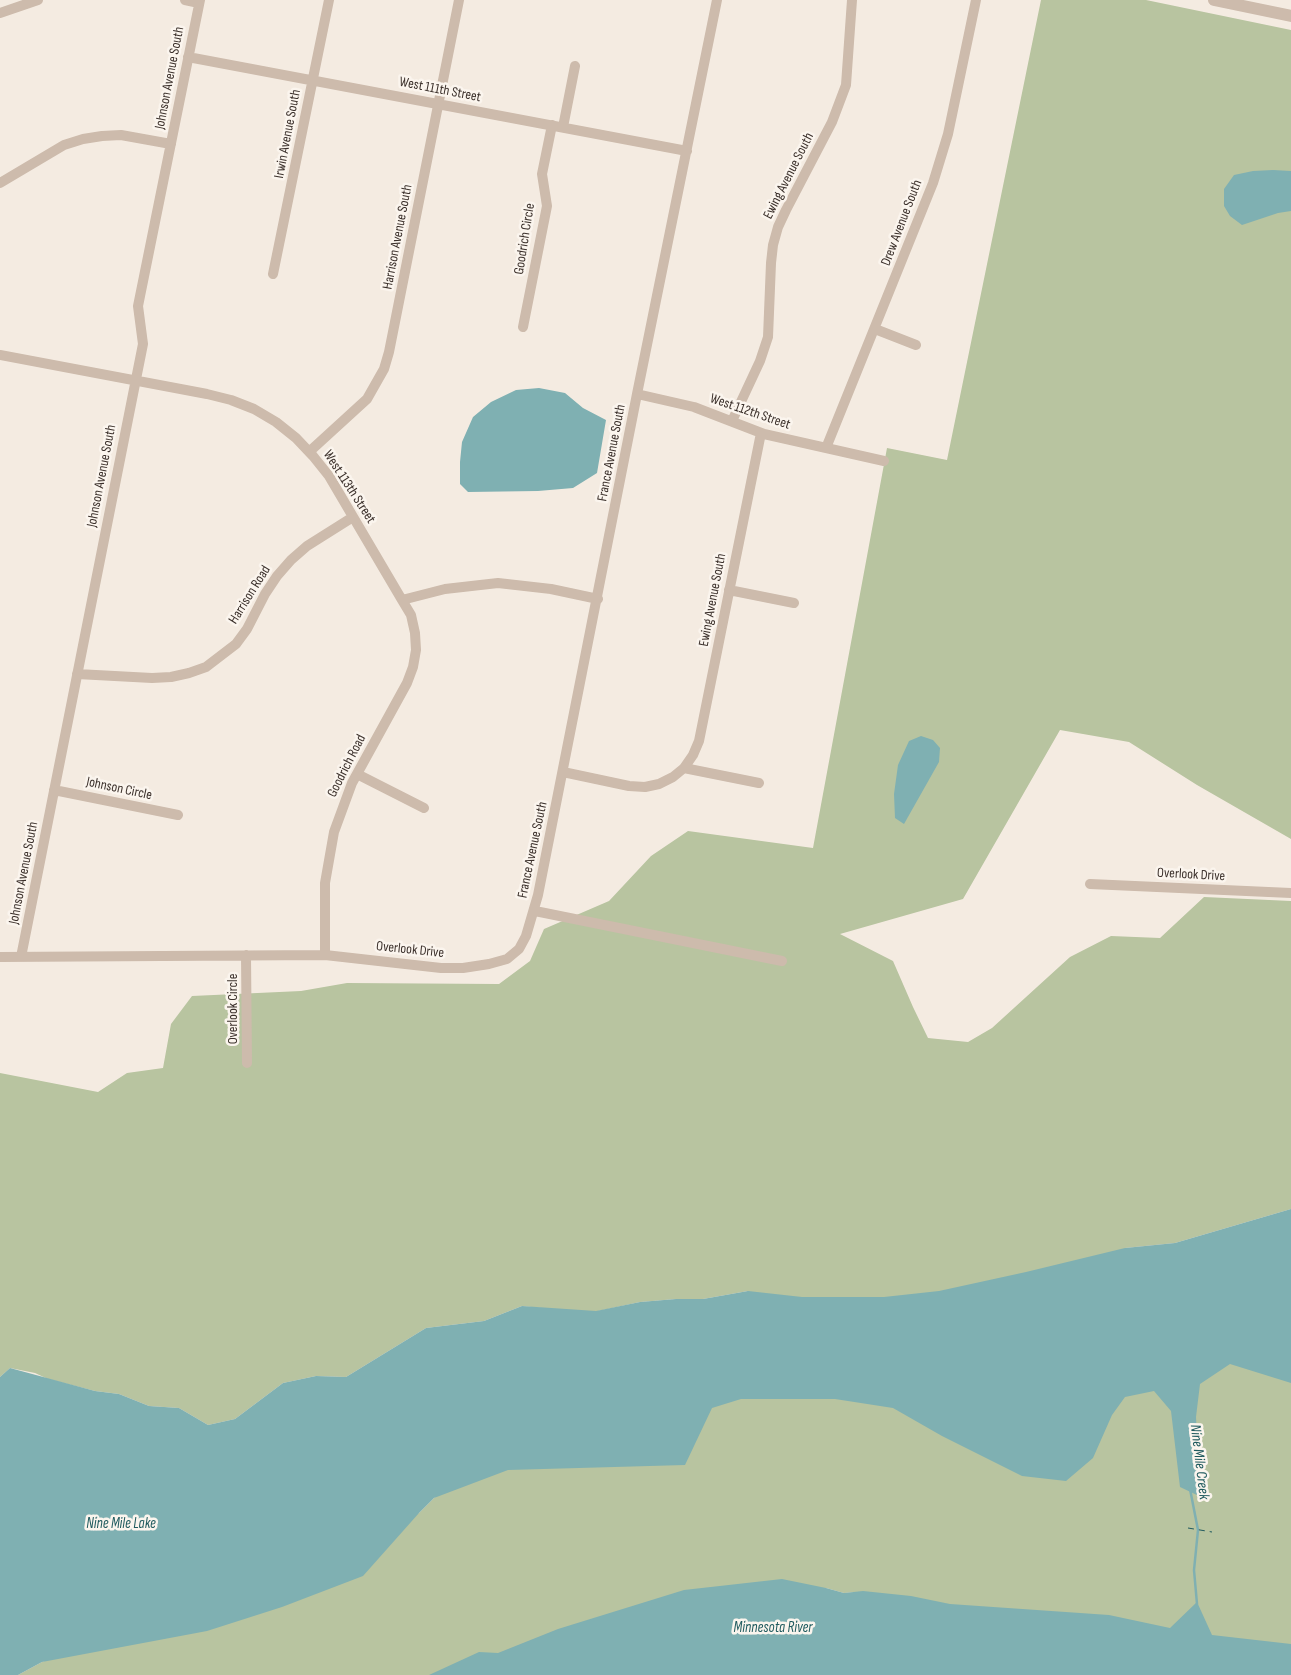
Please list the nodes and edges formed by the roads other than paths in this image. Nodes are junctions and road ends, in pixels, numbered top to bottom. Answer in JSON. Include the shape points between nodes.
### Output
{"nodes":[{"id":1,"x":38,"y":0,"type":"edge"},
{"id":2,"x":185,"y":0,"type":"edge"},
{"id":3,"x":329,"y":0,"type":"edge"},
{"id":4,"x":459,"y":0,"type":"edge"},
{"id":5,"x":717,"y":0,"type":"edge"},
{"id":6,"x":852,"y":0,"type":"edge"},
{"id":7,"x":976,"y":0,"type":"edge"},
{"id":8,"x":1214,"y":0,"type":"edge"},
{"id":9,"x":199,"y":2,"type":"edge"},
{"id":10,"x":1234,"y":2,"type":"edge"},
{"id":11,"x":11,"y":4,"type":"edge"},
{"id":12,"x":0,"y":13,"type":"edge"},
{"id":13,"x":1291,"y":16,"type":"edge"},
{"id":14,"x":188,"y":57,"type":"junction"},
{"id":15,"x":575,"y":66,"type":"dead end"},
{"id":16,"x":313,"y":80,"type":"junction"},
{"id":17,"x":438,"y":104,"type":"junction"},
{"id":18,"x":552,"y":125,"type":"junction"},
{"id":19,"x":563,"y":127,"type":"junction"},
{"id":20,"x":171,"y":144,"type":"junction"},
{"id":21,"x":687,"y":151,"type":"junction"},
{"id":22,"x":0,"y":183,"type":"edge"},
{"id":23,"x":273,"y":274,"type":"dead end"},
{"id":24,"x":523,"y":327,"type":"dead end"},
{"id":25,"x":875,"y":329,"type":"junction"},
{"id":26,"x":916,"y":345,"type":"dead end"},
{"id":27,"x":0,"y":355,"type":"edge"},
{"id":28,"x":136,"y":380,"type":"junction"},
{"id":29,"x":637,"y":394,"type":"junction"},
{"id":30,"x":732,"y":422,"type":"junction"},
{"id":31,"x":761,"y":433,"type":"junction"},
{"id":32,"x":826,"y":448,"type":"junction"},
{"id":33,"x":309,"y":452,"type":"junction"},
{"id":34,"x":884,"y":461,"type":"dead end"},
{"id":35,"x":353,"y":517,"type":"junction"},
{"id":36,"x":730,"y":590,"type":"junction"},
{"id":37,"x":598,"y":599,"type":"junction"},
{"id":38,"x":402,"y":600,"type":"junction"},
{"id":39,"x":794,"y":603,"type":"dead end"},
{"id":40,"x":77,"y":674,"type":"junction"},
{"id":41,"x":684,"y":768,"type":"junction"},
{"id":42,"x":563,"y":772,"type":"junction"},
{"id":43,"x":357,"y":774,"type":"junction"},
{"id":44,"x":759,"y":783,"type":"dead end"},
{"id":45,"x":54,"y":790,"type":"junction"},
{"id":46,"x":424,"y":808,"type":"dead end"},
{"id":47,"x":178,"y":815,"type":"dead end"},
{"id":48,"x":1090,"y":884,"type":"dead end"},
{"id":49,"x":1291,"y":893,"type":"edge"},
{"id":50,"x":534,"y":911,"type":"junction"},
{"id":51,"x":325,"y":954,"type":"junction"},
{"id":52,"x":246,"y":955,"type":"junction"},
{"id":53,"x":0,"y":957,"type":"edge"},
{"id":54,"x":21,"y":957,"type":"junction"},
{"id":55,"x":782,"y":961,"type":"dead end"},
{"id":56,"x":247,"y":1064,"type":"dead end"}],
"edges":[{"from":1,"to":11,"type":"street"},
{"from":2,"to":9,"type":"street"},
{"from":3,"to":16,"type":"street","name":"Irwin Avenue South"},
{"from":4,"to":17,"type":"street","name":"Harrison Avenue South"},
{"from":5,"to":21,"type":"street","name":"France Avenue South"},
{"from":6,"to":30,"type":"street","name":"Ewing Avenue South","via":[[846,85],[832,122],[778,227],[771,263],[768,337]]},
{"from":7,"to":25,"type":"street","name":"Drew Avenue South","via":[[952,117],[936,175]]},
{"from":8,"to":10,"type":"street"},
{"from":9,"to":14,"type":"street","name":"Johnson Avenue South"},
{"from":10,"to":13,"type":"street"},
{"from":11,"to":12,"type":"street"},
{"from":14,"to":16,"type":"street","name":"West 111th Street"},
{"from":14,"to":20,"type":"street","name":"Johnson Avenue South"},
{"from":15,"to":19,"type":"street"},
{"from":16,"to":17,"type":"street","name":"West 111th Street"},
{"from":16,"to":23,"type":"street","name":"Irwin Avenue South"},
{"from":17,"to":18,"type":"street","name":"West 111th Street"},
{"from":17,"to":33,"type":"street","name":"Harrison Avenue South","via":[[384,369],[367,399]]},
{"from":18,"to":19,"type":"street","name":"West 111th Street"},
{"from":18,"to":24,"type":"street","name":"Goodrich Circle","via":[[542,174],[547,206]]},
{"from":19,"to":21,"type":"street","name":"West 111th Street"},
{"from":20,"to":22,"type":"street","via":[[120,135],[83,139],[64,145]]},
{"from":20,"to":28,"type":"street","name":"Johnson Avenue South","via":[[138,306],[143,344]]},
{"from":21,"to":29,"type":"street","name":"France Avenue South"},
{"from":25,"to":26,"type":"street"},
{"from":25,"to":32,"type":"street","name":"Drew Avenue South"},
{"from":27,"to":28,"type":"street","name":"West 113th Street"},
{"from":28,"to":33,"type":"street","name":"West 113th Street","via":[[207,394],[254,409],[276,422]]},
{"from":28,"to":40,"type":"street","name":"Johnson Avenue South"},
{"from":29,"to":30,"type":"street","name":"West 112th Street","via":[[694,407]]},
{"from":29,"to":37,"type":"street","name":"France Avenue South"},
{"from":30,"to":31,"type":"street","name":"West 112th Street"},
{"from":31,"to":32,"type":"street","name":"West 112th Street"},
{"from":31,"to":36,"type":"street","name":"Ewing Avenue South"},
{"from":32,"to":34,"type":"street","name":"West 112th Street"},
{"from":33,"to":35,"type":"street","name":"West 113th Street","via":[[329,476]]},
{"from":35,"to":38,"type":"street","name":"West 113th Street"},
{"from":35,"to":40,"type":"street","name":"Harrison Road","via":[[291,560],[269,588],[236,644],[206,667],[171,677]]},
{"from":36,"to":39,"type":"street"},
{"from":36,"to":41,"type":"street","name":"Ewing Avenue South","via":[[699,740],[694,755]]},
{"from":37,"to":38,"type":"street","via":[[552,589],[498,583],[444,589]]},
{"from":37,"to":42,"type":"street","name":"France Avenue South"},
{"from":38,"to":43,"type":"street","name":"Goodrich Road","via":[[411,615],[415,633],[413,666]]},
{"from":40,"to":45,"type":"street","name":"Johnson Avenue South"},
{"from":41,"to":42,"type":"street","via":[[659,784],[645,787]]},
{"from":41,"to":44,"type":"street"},
{"from":42,"to":50,"type":"street","name":"France Avenue South"},
{"from":43,"to":46,"type":"street"},
{"from":43,"to":51,"type":"street","name":"Goodrich Road","via":[[342,807],[329,858],[324,908]]},
{"from":45,"to":47,"type":"street","name":"Johnson Circle"},
{"from":45,"to":54,"type":"street","name":"Johnson Avenue South"},
{"from":48,"to":49,"type":"street","name":"Overlook Drive"},
{"from":50,"to":51,"type":"street","name":"Overlook Drive","via":[[519,949],[507,959],[489,964],[441,968]]},
{"from":50,"to":55,"type":"street"},
{"from":51,"to":52,"type":"street","name":"Overlook Drive"},
{"from":52,"to":54,"type":"street","name":"Overlook Drive"},
{"from":52,"to":56,"type":"street","name":"Overlook Circle"},
{"from":53,"to":54,"type":"street","name":"Overlook Drive"}]}
